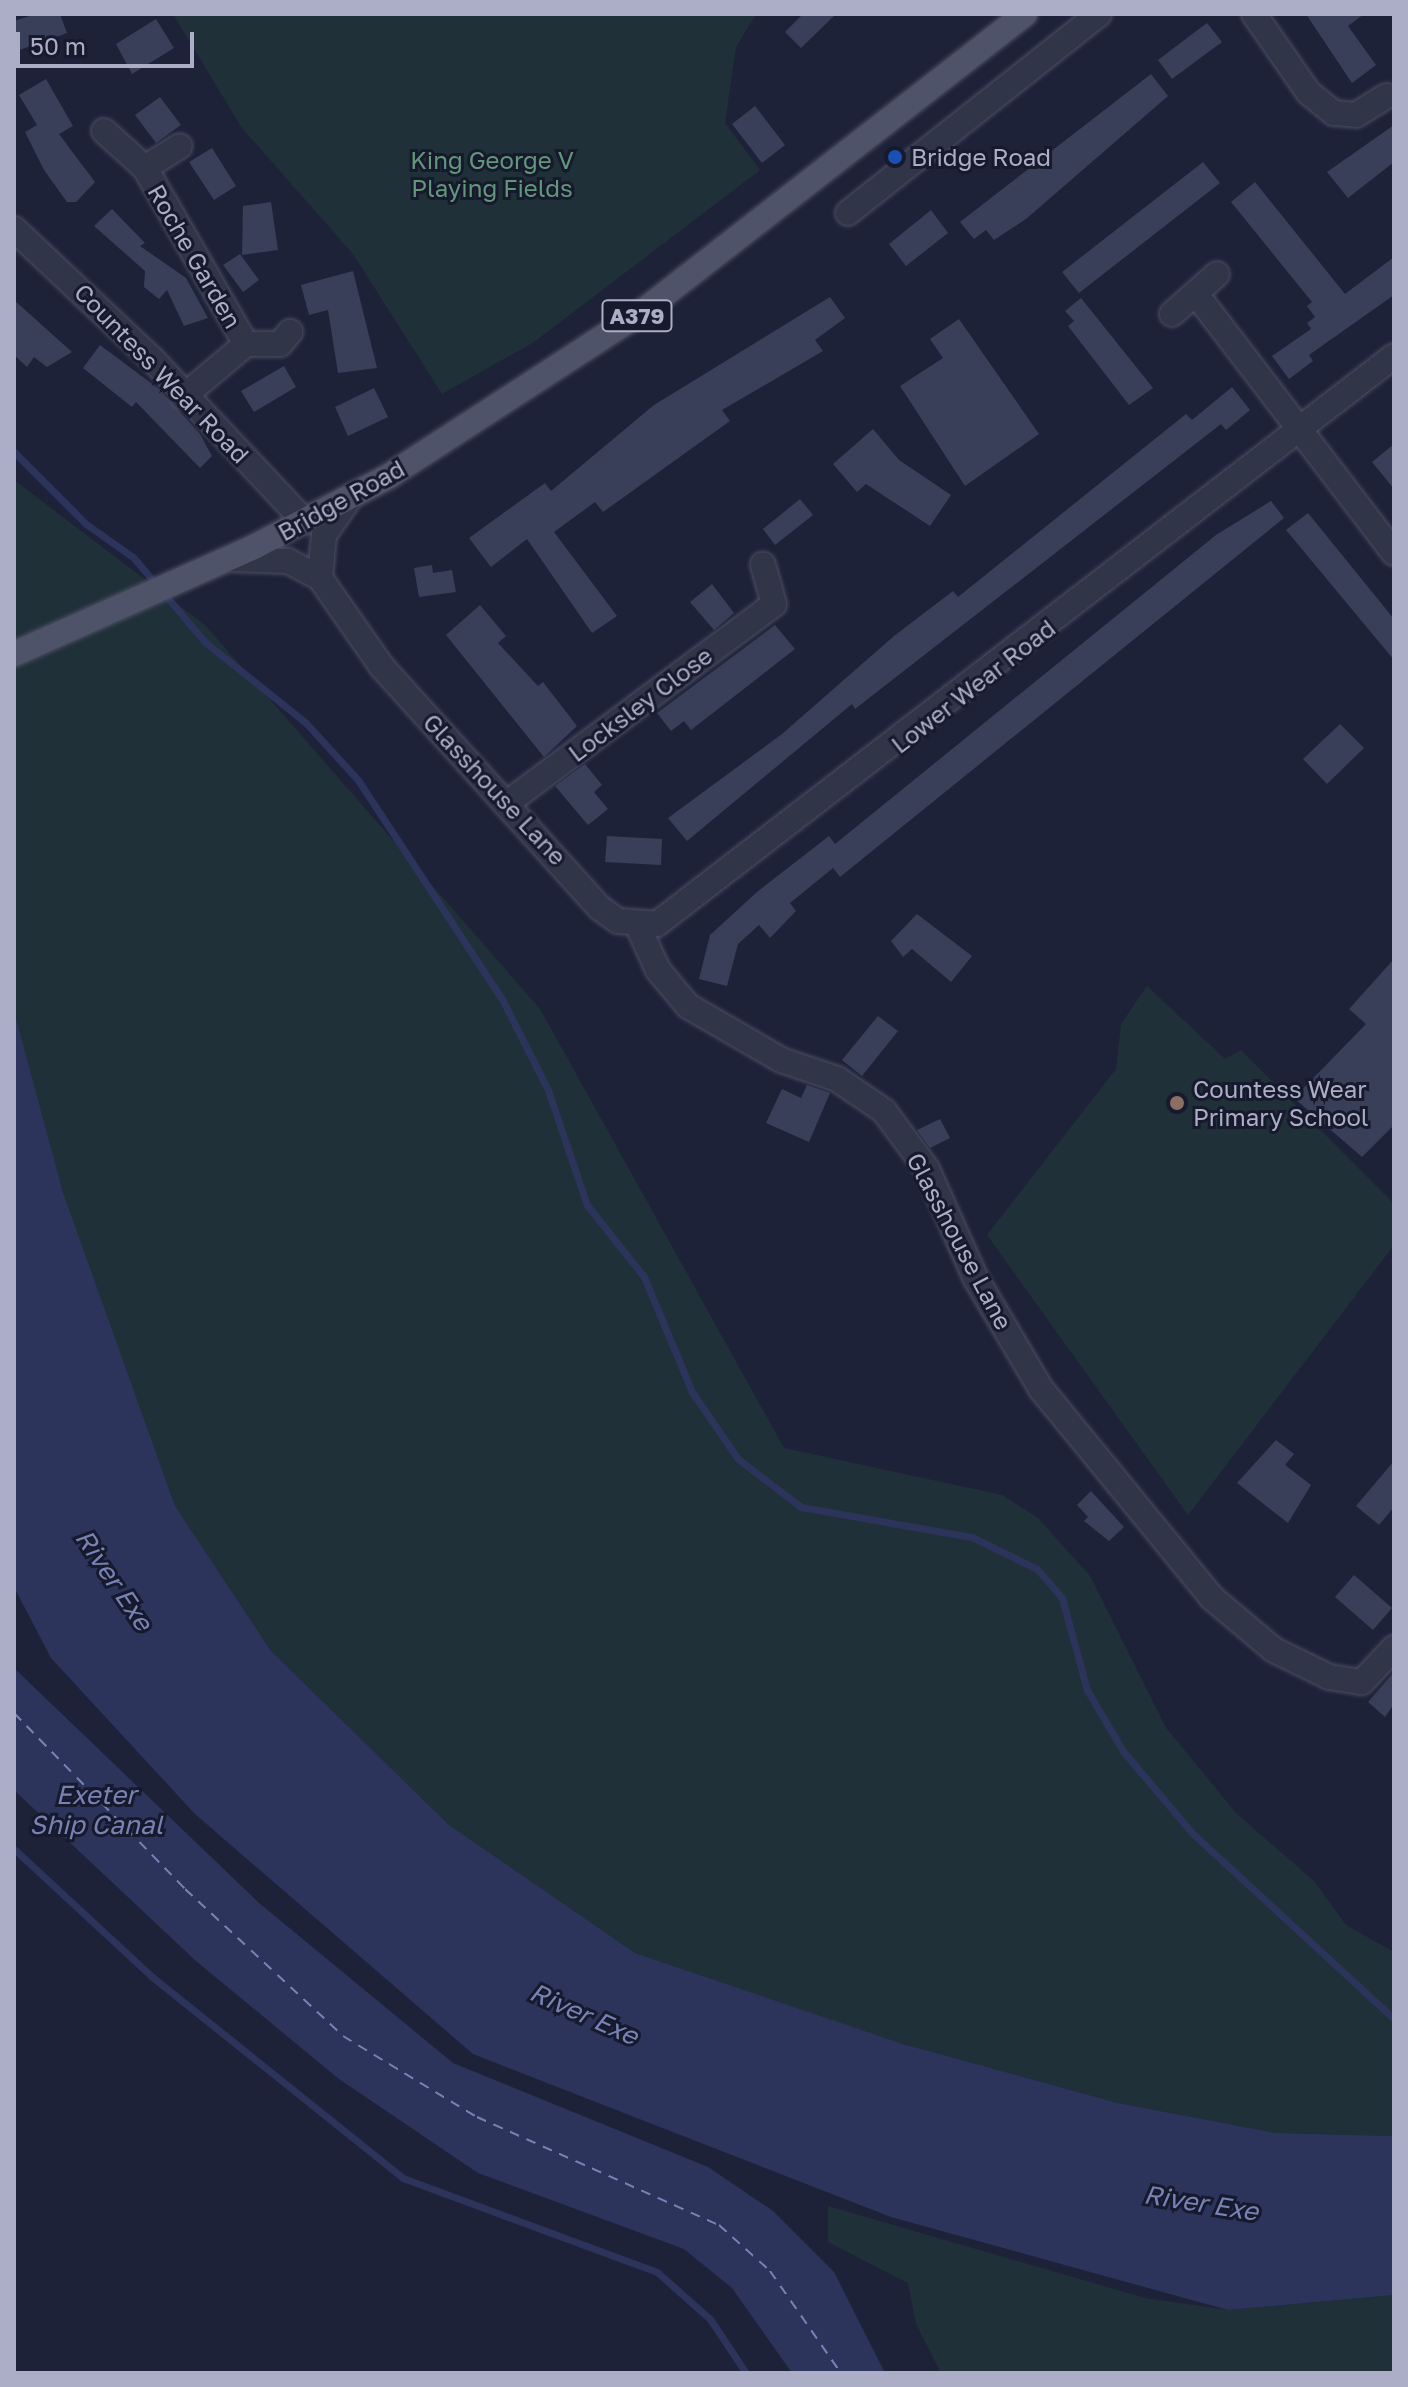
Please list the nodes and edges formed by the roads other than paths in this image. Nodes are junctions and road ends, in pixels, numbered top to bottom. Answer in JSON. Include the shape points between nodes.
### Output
{"nodes":[{"id":1,"x":1025,"y":14,"type":"edge"},
{"id":2,"x":1099,"y":14,"type":"edge"},
{"id":3,"x":1254,"y":14,"type":"edge"},
{"id":4,"x":1387,"y":96,"type":"dead end"},
{"id":5,"x":104,"y":131,"type":"dead end"},
{"id":6,"x":180,"y":146,"type":"dead end"},
{"id":7,"x":145,"y":168,"type":"junction"},
{"id":8,"x":848,"y":213,"type":"dead end"},
{"id":9,"x":14,"y":229,"type":"edge"},
{"id":10,"x":1217,"y":274,"type":"dead end"},
{"id":11,"x":1196,"y":294,"type":"junction"},
{"id":12,"x":1172,"y":314,"type":"dead end"},
{"id":13,"x":290,"y":332,"type":"dead end"},
{"id":14,"x":246,"y":344,"type":"junction"},
{"id":15,"x":1394,"y":356,"type":"edge"},
{"id":16,"x":183,"y":397,"type":"junction"},
{"id":17,"x":1298,"y":428,"type":"junction"},
{"id":18,"x":349,"y":499,"type":"junction"},
{"id":19,"x":305,"y":522,"type":"junction"},
{"id":20,"x":1394,"y":553,"type":"edge"},
{"id":21,"x":225,"y":560,"type":"junction"},
{"id":22,"x":763,"y":565,"type":"dead end"},
{"id":23,"x":320,"y":578,"type":"junction"},
{"id":24,"x":14,"y":654,"type":"edge"},
{"id":25,"x":506,"y":804,"type":"junction"},
{"id":26,"x":638,"y":926,"type":"junction"},
{"id":27,"x":1394,"y":1648,"type":"edge"}],
"edges":[{"from":1,"to":18,"type":"main road","name":"Bridge Road","number":"A379","via":[[642,312]]},
{"from":2,"to":8,"type":"street"},
{"from":3,"to":4,"type":"street","via":[[1309,93],[1334,113],[1356,115]]},
{"from":5,"to":7,"type":"street","name":"Roche Garden"},
{"from":6,"to":7,"type":"street","name":"Roche Garden"},
{"from":7,"to":14,"type":"street","name":"Roche Garden"},
{"from":9,"to":16,"type":"street","name":"Countess Wear Road"},
{"from":10,"to":11,"type":"street"},
{"from":11,"to":12,"type":"street"},
{"from":11,"to":17,"type":"street"},
{"from":13,"to":14,"type":"street","name":"Roche Garden","via":[[280,344]]},
{"from":14,"to":16,"type":"street","name":"Roche Garden"},
{"from":15,"to":17,"type":"street","name":"Lower Wear Road"},
{"from":16,"to":19,"type":"street","name":"Countess Wear Road"},
{"from":17,"to":20,"type":"street"},
{"from":17,"to":26,"type":"street","name":"Lower Wear Road","via":[[680,912]]},
{"from":18,"to":19,"type":"main road","name":"Bridge Road","number":"A379"},
{"from":18,"to":23,"type":"street","via":[[321,545]]},
{"from":19,"to":21,"type":"main road","name":"Bridge Road","number":"A379"},
{"from":21,"to":23,"type":"street","name":"Glasshouse Lane","via":[[288,561]]},
{"from":21,"to":24,"type":"main road","name":"Bridge Road","number":"A379"},
{"from":22,"to":25,"type":"street","name":"Locksley Close","via":[[780,612]]},
{"from":23,"to":25,"type":"street","name":"Glasshouse Lane","via":[[382,667]]},
{"from":25,"to":26,"type":"street","name":"Glasshouse Lane","via":[[600,908]]},
{"from":26,"to":27,"type":"street","name":"Glasshouse Lane","via":[[658,970],[688,1006],[781,1060],[837,1079],[884,1111],[927,1169],[976,1279],[1041,1389],[1211,1597],[1274,1650],[1329,1677],[1362,1682]]}]}
